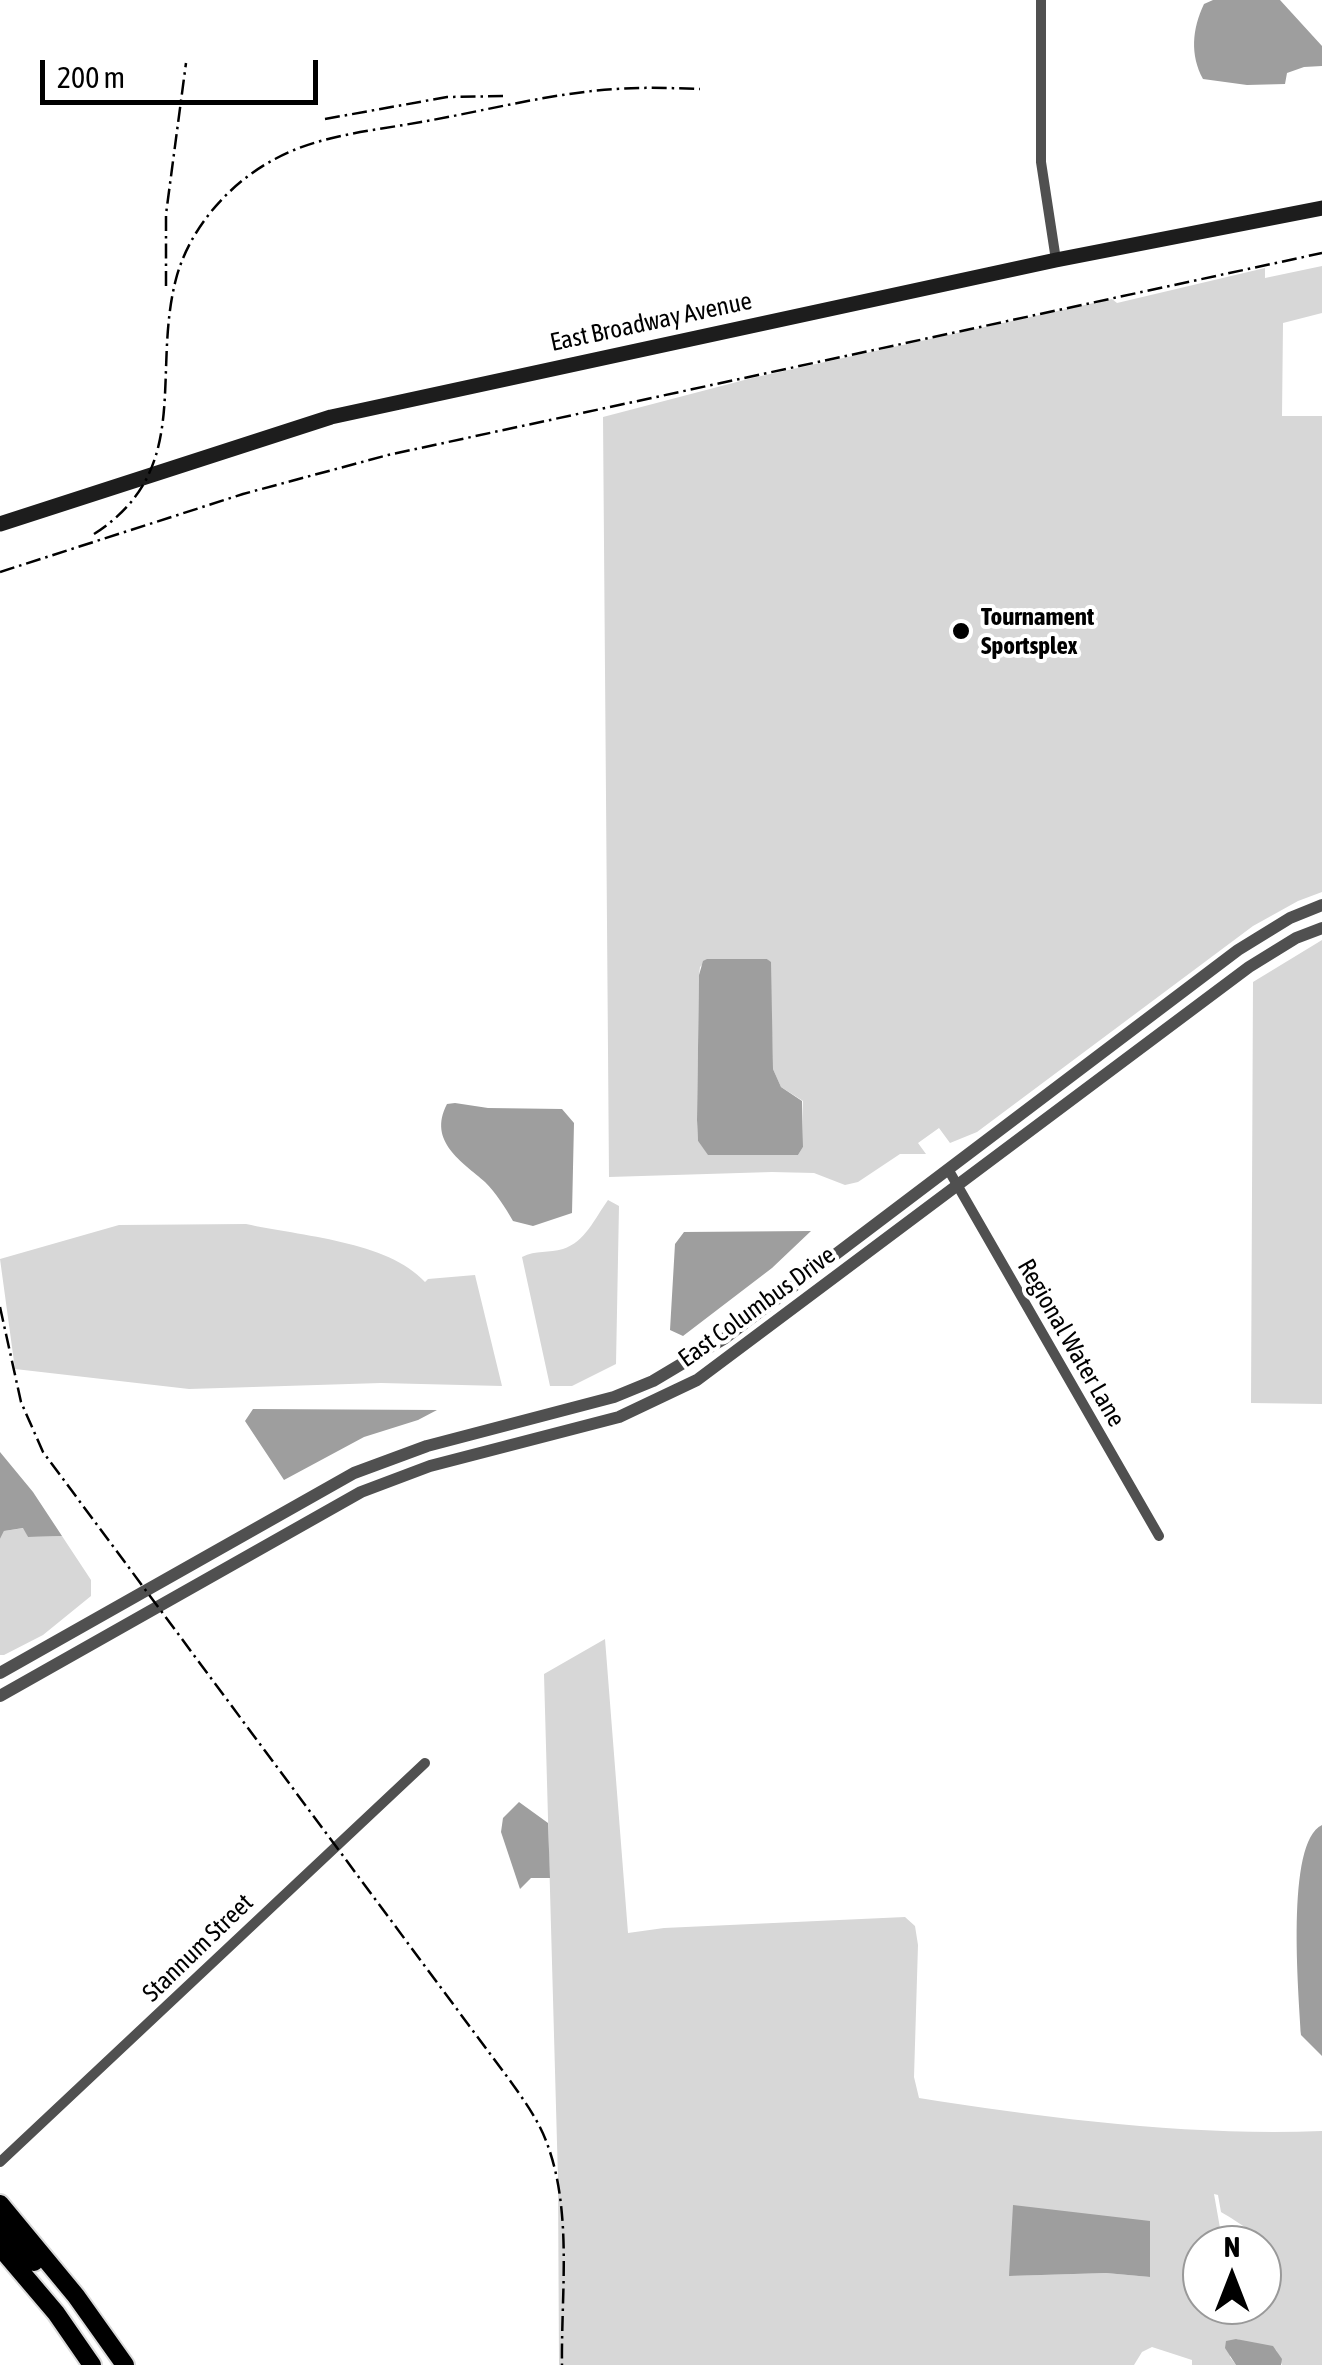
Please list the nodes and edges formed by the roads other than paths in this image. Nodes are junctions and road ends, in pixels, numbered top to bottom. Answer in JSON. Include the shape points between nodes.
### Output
{"nodes":[{"id":1,"x":1040,"y":0,"type":"edge"},
{"id":2,"x":1322,"y":208,"type":"edge"},
{"id":3,"x":1056,"y":260,"type":"junction"},
{"id":4,"x":0,"y":524,"type":"edge"},
{"id":5,"x":1322,"y":905,"type":"edge"},
{"id":6,"x":1322,"y":928,"type":"edge"},
{"id":7,"x":948,"y":1169,"type":"junction"},
{"id":8,"x":958,"y":1186,"type":"junction"},
{"id":9,"x":538,"y":1418,"type":"junction"},
{"id":10,"x":543,"y":1438,"type":"junction"},
{"id":11,"x":1159,"y":1536,"type":"dead end"},
{"id":12,"x":0,"y":1673,"type":"edge"},
{"id":13,"x":0,"y":1696,"type":"edge"},
{"id":14,"x":425,"y":1764,"type":"dead end"},
{"id":15,"x":0,"y":2162,"type":"edge"},
{"id":16,"x":0,"y":2204,"type":"edge"},
{"id":17,"x":0,"y":2226,"type":"edge"},
{"id":18,"x":0,"y":2247,"type":"edge"},
{"id":19,"x":86,"y":2309,"type":"junction"},
{"id":20,"x":92,"y":2365,"type":"edge"},
{"id":21,"x":125,"y":2365,"type":"edge"}],
"edges":[{"from":1,"to":3,"type":"street","via":[[1041,162]]},
{"from":2,"to":3,"type":"main road","name":"East Broadway Avenue"},
{"from":3,"to":4,"type":"main road","name":"East Broadway Avenue","via":[[331,417]]},
{"from":5,"to":7,"type":"street","name":"East Columbus Drive","via":[[1238,950]]},
{"from":6,"to":8,"type":"street","name":"East Columbus Drive","via":[[1249,967]]},
{"from":7,"to":8,"type":"street","name":"Regional Water Lane"},
{"from":7,"to":9,"type":"street","name":"East Columbus Drive","via":[[691,1360],[614,1397]]},
{"from":8,"to":10,"type":"street","name":"East Columbus Drive","via":[[697,1380],[619,1417]]},
{"from":8,"to":11,"type":"street","name":"Regional Water Lane"},
{"from":9,"to":10,"type":"street"},
{"from":9,"to":12,"type":"street","name":"East Columbus Drive","via":[[354,1473]]},
{"from":10,"to":13,"type":"street","name":"East Columbus Drive","via":[[430,1466],[361,1492]]},
{"from":14,"to":15,"type":"street","name":"Stannum Street"},
{"from":16,"to":19,"type":"main road"},
{"from":17,"to":19,"type":"main road","via":[[74,2305]]},
{"from":18,"to":20,"type":"main road"},
{"from":19,"to":21,"type":"main road"}]}
